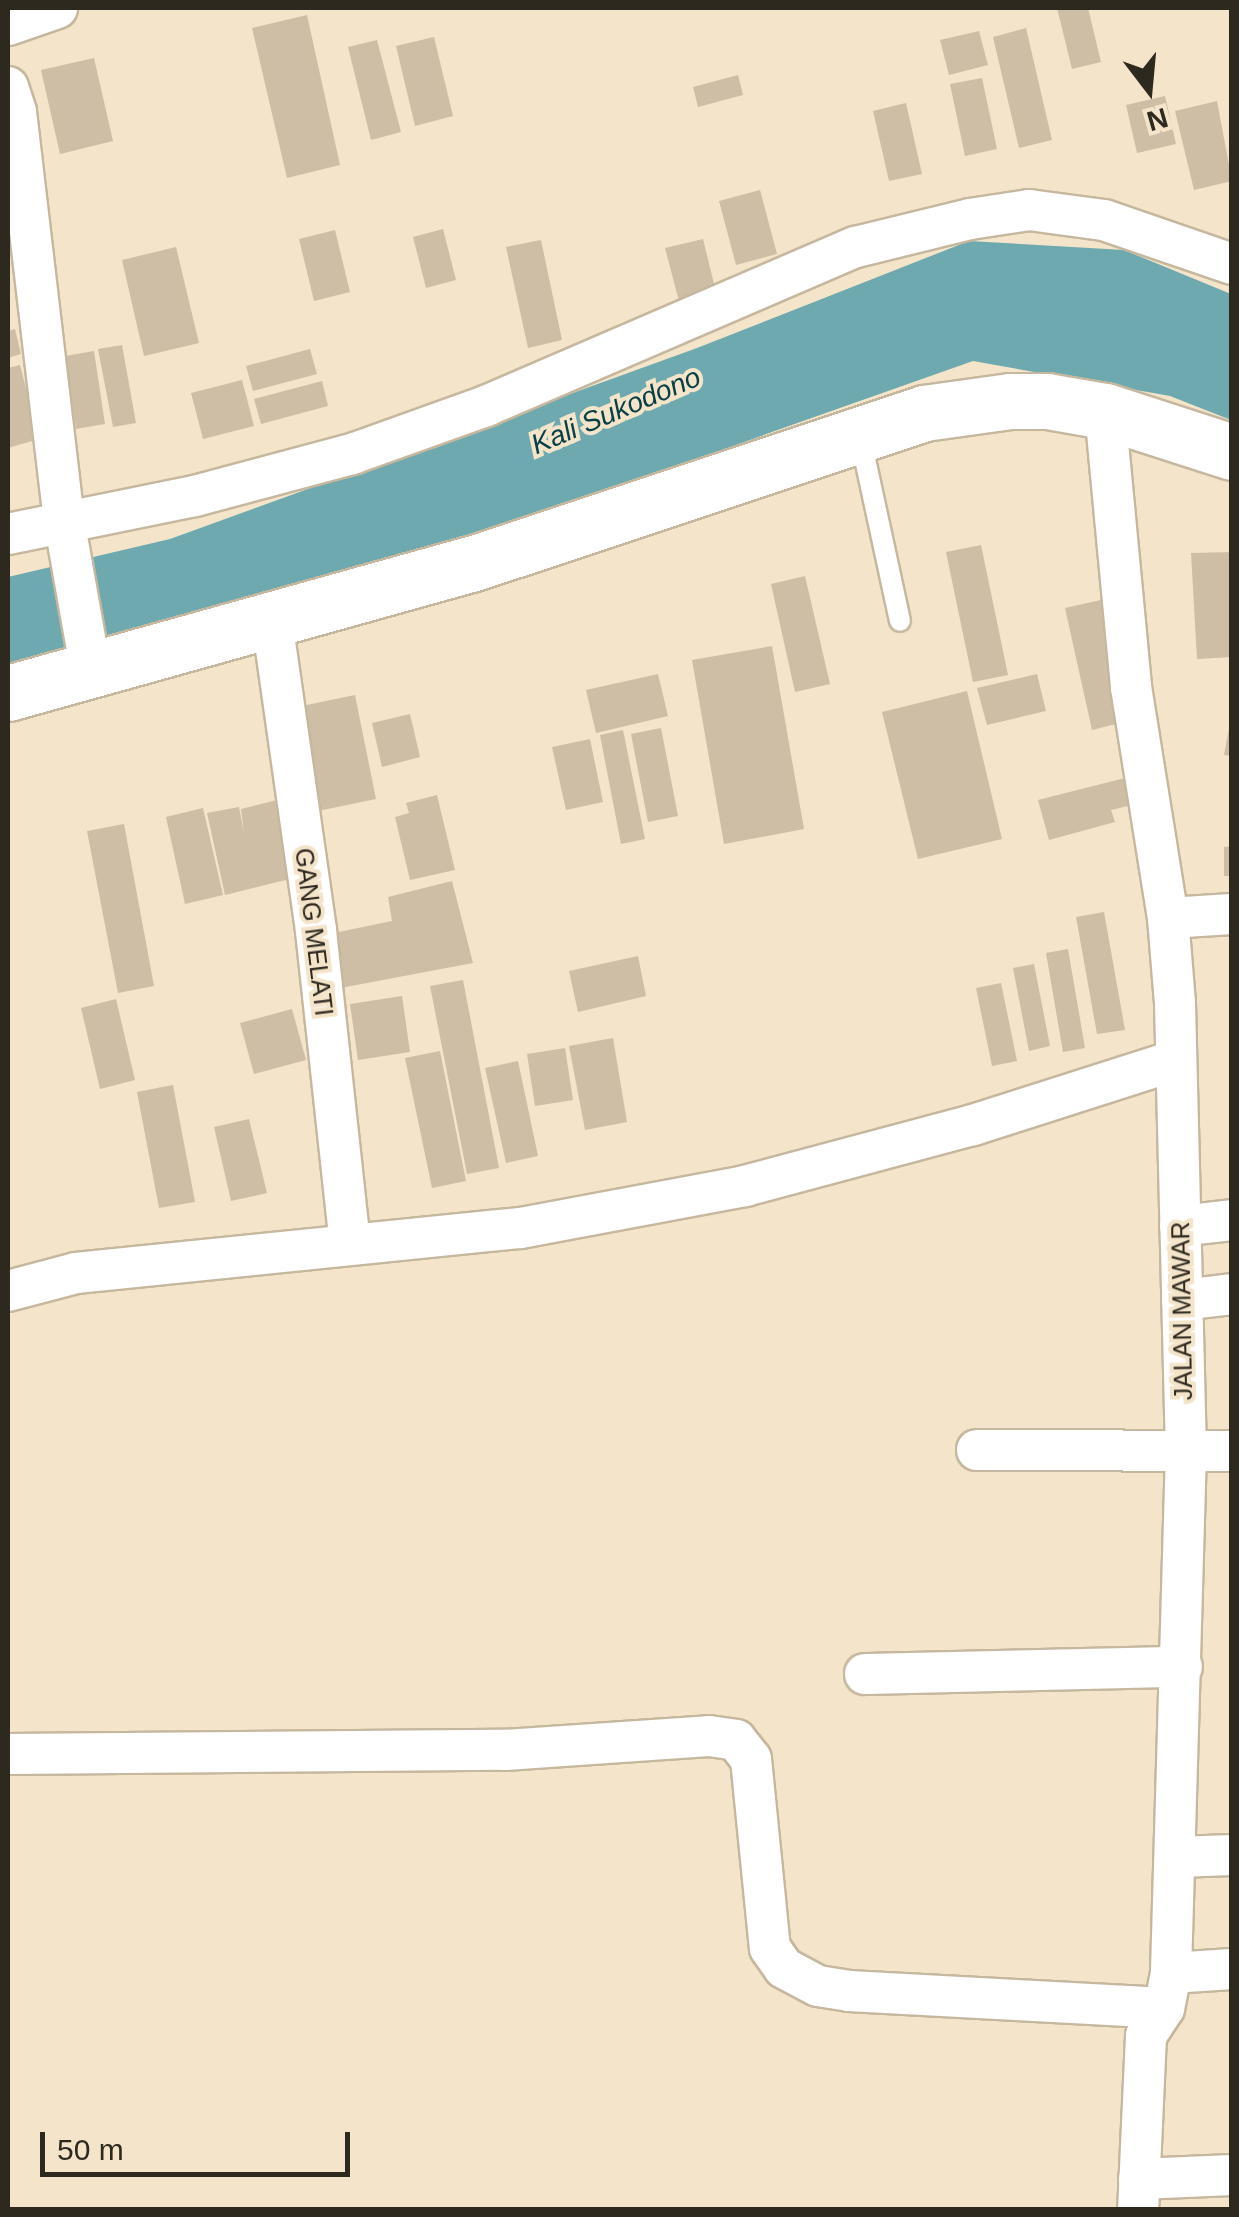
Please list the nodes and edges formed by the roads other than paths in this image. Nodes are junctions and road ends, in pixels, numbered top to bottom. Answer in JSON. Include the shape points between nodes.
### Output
{"nodes":[{"id":1,"x":57,"y":8,"type":"edge"},
{"id":2,"x":8,"y":25,"type":"edge"},
{"id":3,"x":8,"y":87,"type":"edge"},
{"id":4,"x":1232,"y":264,"type":"edge"},
{"id":5,"x":1104,"y":411,"type":"junction"},
{"id":6,"x":859,"y":434,"type":"junction"},
{"id":7,"x":1232,"y":452,"type":"edge"},
{"id":8,"x":67,"y":533,"type":"junction"},
{"id":9,"x":8,"y":534,"type":"edge"},
{"id":10,"x":272,"y":621,"type":"junction"},
{"id":11,"x":900,"y":621,"type":"dead end"},
{"id":12,"x":90,"y":668,"type":"junction"},
{"id":13,"x":8,"y":693,"type":"edge"},
{"id":14,"x":1232,"y":914,"type":"edge"},
{"id":15,"x":1168,"y":918,"type":"junction"},
{"id":16,"x":1174,"y":1061,"type":"junction"},
{"id":17,"x":1232,"y":1220,"type":"edge"},
{"id":18,"x":1180,"y":1226,"type":"junction"},
{"id":19,"x":350,"y":1244,"type":"junction"},
{"id":20,"x":8,"y":1292,"type":"edge"},
{"id":21,"x":1232,"y":1294,"type":"edge"},
{"id":22,"x":1182,"y":1300,"type":"junction"},
{"id":23,"x":977,"y":1450,"type":"dead end"},
{"id":24,"x":1186,"y":1451,"type":"junction"},
{"id":25,"x":1232,"y":1451,"type":"edge"},
{"id":26,"x":1182,"y":1667,"type":"junction"},
{"id":27,"x":865,"y":1674,"type":"dead end"},
{"id":28,"x":8,"y":1754,"type":"edge"},
{"id":29,"x":1232,"y":1855,"type":"edge"},
{"id":30,"x":1177,"y":1857,"type":"junction"},
{"id":31,"x":1232,"y":1969,"type":"edge"},
{"id":32,"x":1168,"y":1991,"type":"junction"},
{"id":33,"x":1232,"y":2174,"type":"edge"},
{"id":34,"x":1138,"y":2194,"type":"edge"}],
"edges":[{"from":1,"to":2,"type":"street"},
{"from":3,"to":8,"type":"street"},
{"from":4,"to":8,"type":"street","via":[[1104,220],[1029,210],[970,219],[856,247],[486,406],[352,454]]},
{"from":5,"to":6,"type":"main road","via":[[1010,401],[924,413]]},
{"from":5,"to":7,"type":"main road"},
{"from":5,"to":15,"type":"street","name":"JALAN MAWAR","via":[[1131,687]]},
{"from":6,"to":10,"type":"main road","via":[[471,564]]},
{"from":6,"to":11,"type":"lane"},
{"from":8,"to":9,"type":"street"},
{"from":8,"to":12,"type":"street"},
{"from":10,"to":12,"type":"main road"},
{"from":10,"to":19,"type":"street","name":"GANG MELATI","via":[[316,932]]},
{"from":12,"to":13,"type":"main road"},
{"from":14,"to":15,"type":"street"},
{"from":15,"to":16,"type":"street","name":"JALAN MAWAR"},
{"from":16,"to":18,"type":"street","name":"JALAN MAWAR"},
{"from":16,"to":19,"type":"street","via":[[973,1126],[745,1186],[521,1228]]},
{"from":17,"to":18,"type":"street"},
{"from":18,"to":22,"type":"street","name":"JALAN MAWAR"},
{"from":19,"to":20,"type":"street","via":[[76,1273]]},
{"from":21,"to":22,"type":"street"},
{"from":22,"to":24,"type":"street","name":"JALAN MAWAR"},
{"from":23,"to":24,"type":"street"},
{"from":24,"to":25,"type":"street"},
{"from":24,"to":26,"type":"street","name":"JALAN MAWAR"},
{"from":26,"to":27,"type":"street"},
{"from":26,"to":30,"type":"street","name":"JALAN MAWAR"},
{"from":28,"to":32,"type":"street","via":[[506,1750],[709,1736],[736,1740],[751,1758],[770,1948],[784,1968],[818,1986],[850,1991]]},
{"from":29,"to":30,"type":"street"},
{"from":30,"to":32,"type":"street","name":"JALAN MAWAR"},
{"from":31,"to":32,"type":"street"},
{"from":32,"to":34,"type":"street","name":"JALAN MAWAR","via":[[1146,2036]]},
{"from":33,"to":34,"type":"street"}]}
